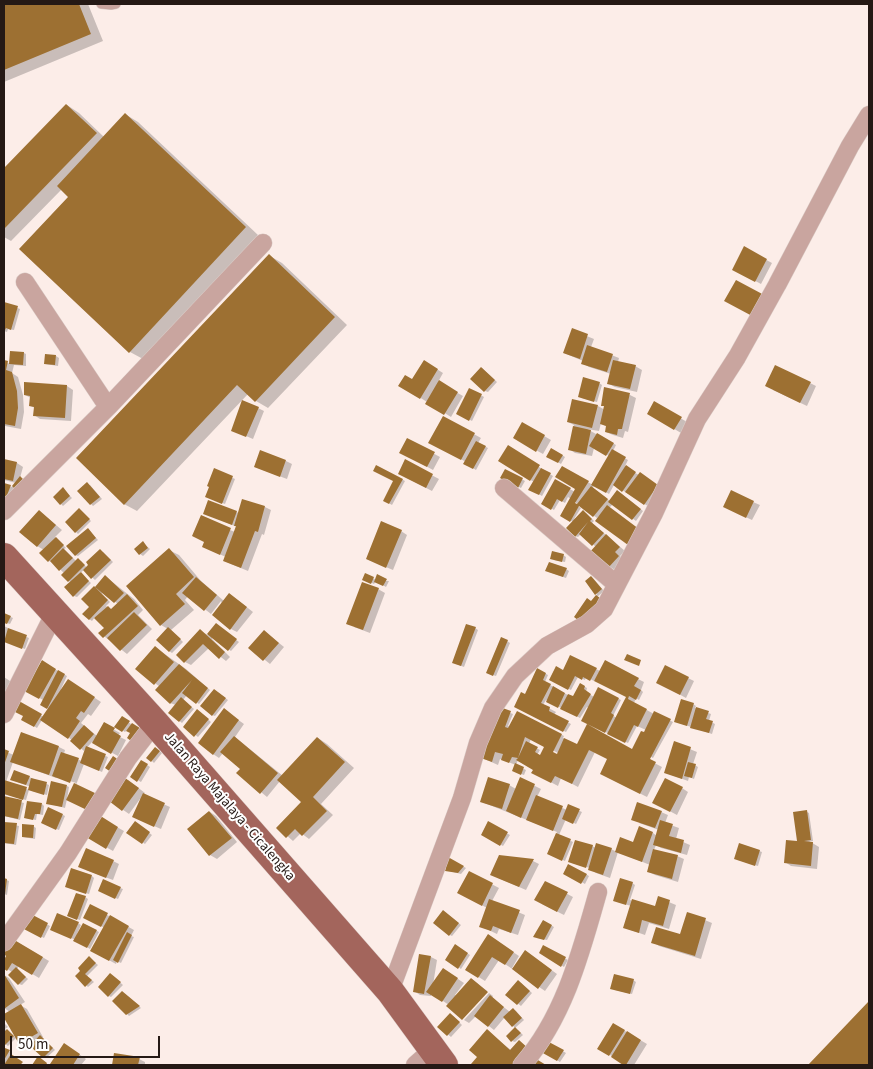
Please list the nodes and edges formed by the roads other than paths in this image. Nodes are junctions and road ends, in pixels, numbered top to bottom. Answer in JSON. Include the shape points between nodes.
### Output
{"nodes":[{"id":1,"x":101,"y":4,"type":"edge"},
{"id":2,"x":116,"y":4,"type":"edge"},
{"id":3,"x":869,"y":115,"type":"edge"},
{"id":4,"x":263,"y":243,"type":"dead end"},
{"id":5,"x":25,"y":282,"type":"dead end"},
{"id":6,"x":108,"y":407,"type":"junction"},
{"id":7,"x":504,"y":488,"type":"dead end"},
{"id":8,"x":4,"y":511,"type":"edge"},
{"id":9,"x":4,"y":557,"type":"edge"},
{"id":10,"x":616,"y":584,"type":"junction"},
{"id":11,"x":55,"y":612,"type":"junction"},
{"id":12,"x":4,"y":714,"type":"edge"},
{"id":13,"x":155,"y":723,"type":"junction"},
{"id":14,"x":598,"y":892,"type":"dead end"},
{"id":15,"x":4,"y":942,"type":"edge"},
{"id":16,"x":390,"y":991,"type":"junction"},
{"id":17,"x":431,"y":1061,"type":"edge"},
{"id":18,"x":522,"y":1065,"type":"edge"}],
"edges":[{"from":1,"to":2,"type":"lane"},
{"from":3,"to":10,"type":"street","via":[[746,341],[697,419],[654,513]]},
{"from":4,"to":6,"type":"street"},
{"from":5,"to":6,"type":"street"},
{"from":6,"to":8,"type":"street"},
{"from":7,"to":10,"type":"street"},
{"from":9,"to":11,"type":"main road","name":"Jalan Raya Majalaya - Cicalengka"},
{"from":10,"to":16,"type":"street","via":[[604,609],[587,624],[547,646],[515,676],[494,708],[478,743],[462,798]]},
{"from":11,"to":12,"type":"street"},
{"from":11,"to":13,"type":"main road","name":"Jalan Raya Majalaya - Cicalengka"},
{"from":13,"to":15,"type":"street"},
{"from":13,"to":16,"type":"main road","name":"Jalan Raya Majalaya - Cicalengka"},
{"from":14,"to":18,"type":"street","via":[[571,979],[546,1033]]},
{"from":16,"to":17,"type":"main road","name":"Jalan Raya Majalaya - Cicalengka"}]}
